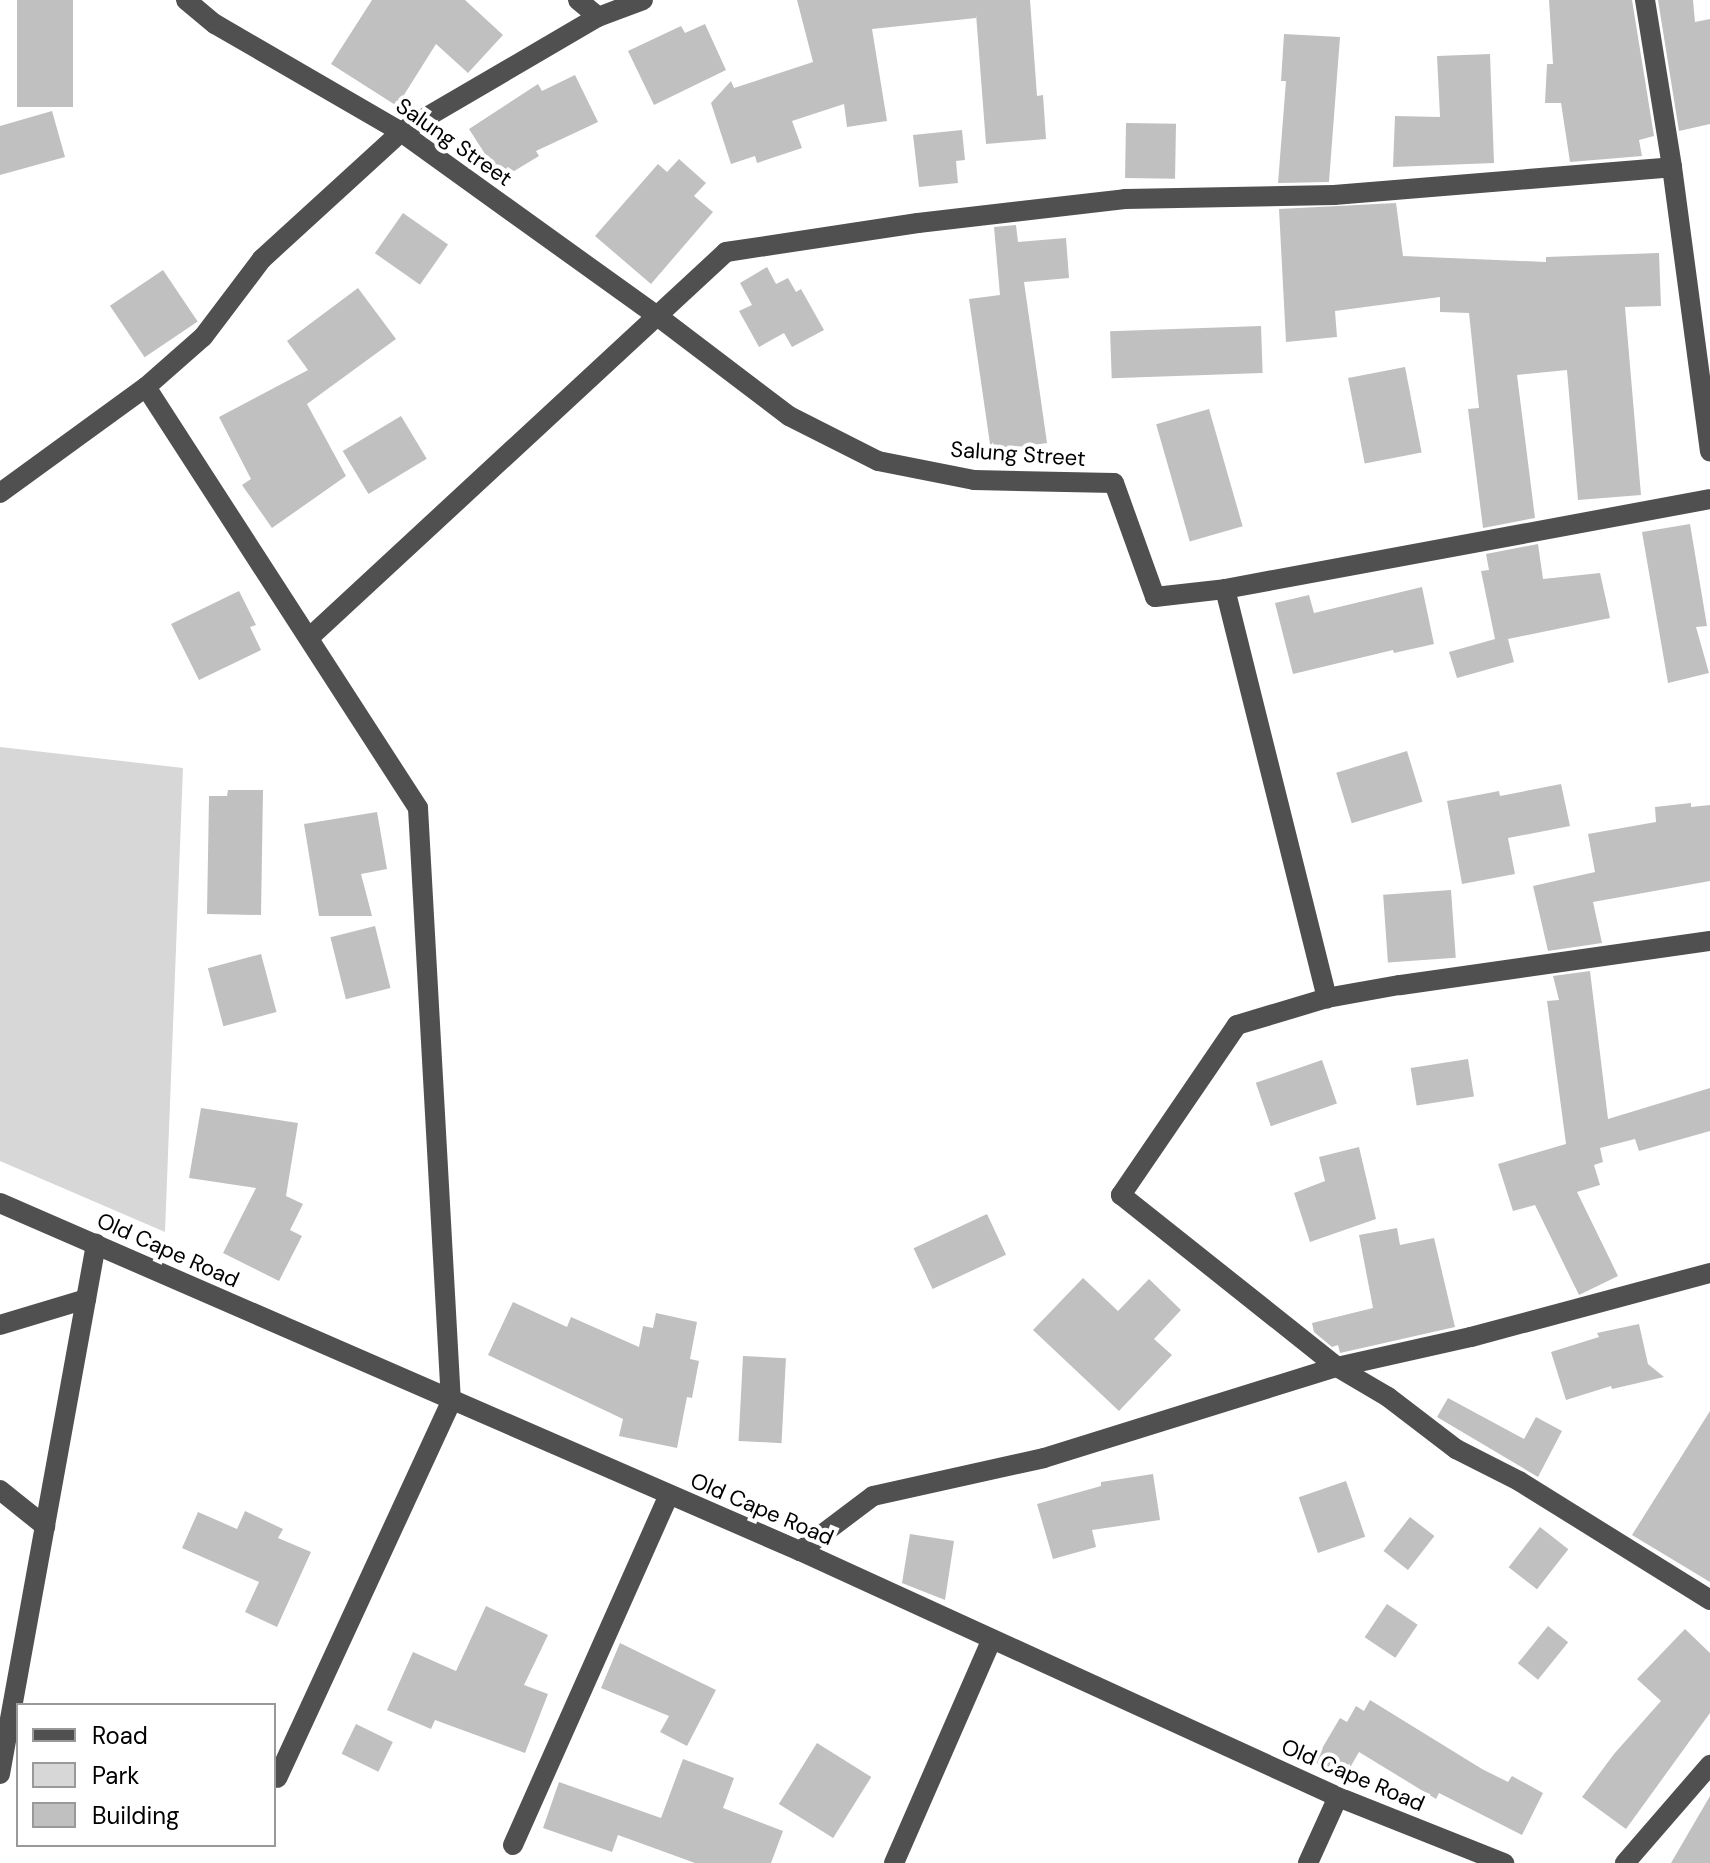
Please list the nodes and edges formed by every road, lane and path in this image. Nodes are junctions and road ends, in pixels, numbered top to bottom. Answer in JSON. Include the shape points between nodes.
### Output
{"nodes":[{"id":1,"x":186,"y":0,"type":"edge"},
{"id":2,"x":578,"y":0,"type":"edge"},
{"id":3,"x":643,"y":0,"type":"edge"},
{"id":4,"x":1645,"y":0,"type":"edge"},
{"id":5,"x":598,"y":17,"type":"junction"},
{"id":6,"x":401,"y":132,"type":"junction"},
{"id":7,"x":1672,"y":167,"type":"junction"},
{"id":8,"x":656,"y":315,"type":"junction"},
{"id":9,"x":146,"y":387,"type":"junction"},
{"id":10,"x":1710,"y":451,"type":"edge"},
{"id":11,"x":0,"y":493,"type":"edge"},
{"id":12,"x":1710,"y":499,"type":"edge"},
{"id":13,"x":1225,"y":589,"type":"junction"},
{"id":14,"x":310,"y":637,"type":"junction"},
{"id":15,"x":1710,"y":941,"type":"edge"},
{"id":16,"x":1327,"y":998,"type":"junction"},
{"id":17,"x":0,"y":1203,"type":"edge"},
{"id":18,"x":96,"y":1244,"type":"junction"},
{"id":19,"x":1710,"y":1273,"type":"edge"},
{"id":20,"x":86,"y":1299,"type":"junction"},
{"id":21,"x":0,"y":1325,"type":"edge"},
{"id":22,"x":1337,"y":1367,"type":"junction"},
{"id":23,"x":451,"y":1402,"type":"junction"},
{"id":24,"x":0,"y":1490,"type":"edge"},
{"id":25,"x":669,"y":1495,"type":"junction"},
{"id":26,"x":45,"y":1526,"type":"junction"},
{"id":27,"x":800,"y":1551,"type":"junction"},
{"id":28,"x":1710,"y":1600,"type":"edge"},
{"id":29,"x":992,"y":1639,"type":"junction"},
{"id":30,"x":1710,"y":1765,"type":"edge"},
{"id":31,"x":0,"y":1774,"type":"edge"},
{"id":32,"x":277,"y":1778,"type":"dead end"},
{"id":33,"x":1338,"y":1797,"type":"junction"},
{"id":34,"x":513,"y":1845,"type":"dead end"},
{"id":35,"x":894,"y":1863,"type":"edge"},
{"id":36,"x":1308,"y":1863,"type":"edge"},
{"id":37,"x":1504,"y":1863,"type":"edge"},
{"id":38,"x":1625,"y":1863,"type":"edge"}],
"edges":[{"from":1,"to":6,"type":"street","name":"Salung Street","via":[[215,24]]},
{"from":2,"to":5,"type":"street"},
{"from":3,"to":5,"type":"street"},
{"from":4,"to":7,"type":"street"},
{"from":5,"to":6,"type":"street"},
{"from":6,"to":8,"type":"street","name":"Salung Street"},
{"from":6,"to":9,"type":"street","via":[[262,259],[203,337]]},
{"from":7,"to":8,"type":"street","via":[[1334,195],[1125,199],[918,223],[726,252]]},
{"from":7,"to":10,"type":"street"},
{"from":8,"to":13,"type":"street","name":"Salung Street","via":[[789,416],[878,461],[974,480],[1114,483],[1155,597]]},
{"from":8,"to":14,"type":"street"},
{"from":9,"to":11,"type":"street"},
{"from":9,"to":14,"type":"street"},
{"from":12,"to":13,"type":"street","name":"Salung Street"},
{"from":13,"to":16,"type":"street"},
{"from":14,"to":23,"type":"street","via":[[418,808]]},
{"from":15,"to":16,"type":"street"},
{"from":16,"to":22,"type":"street","via":[[1237,1025],[1121,1195]]},
{"from":17,"to":18,"type":"street","name":"Old Cape Road"},
{"from":18,"to":20,"type":"street"},
{"from":18,"to":23,"type":"street","name":"Old Cape Road"},
{"from":19,"to":22,"type":"street"},
{"from":20,"to":21,"type":"street"},
{"from":20,"to":26,"type":"street"},
{"from":22,"to":27,"type":"street","via":[[1044,1458],[873,1496]]},
{"from":22,"to":28,"type":"street","via":[[1388,1397],[1456,1449],[1519,1481]]},
{"from":23,"to":25,"type":"street","name":"Old Cape Road"},
{"from":23,"to":32,"type":"street"},
{"from":24,"to":26,"type":"street"},
{"from":25,"to":27,"type":"street","name":"Old Cape Road"},
{"from":25,"to":34,"type":"street"},
{"from":26,"to":31,"type":"street"},
{"from":27,"to":29,"type":"street","name":"Old Cape Road"},
{"from":29,"to":33,"type":"street","name":"Old Cape Road"},
{"from":29,"to":35,"type":"street"},
{"from":30,"to":38,"type":"street"},
{"from":33,"to":36,"type":"street"},
{"from":33,"to":37,"type":"street","name":"Old Cape Road"}]}
